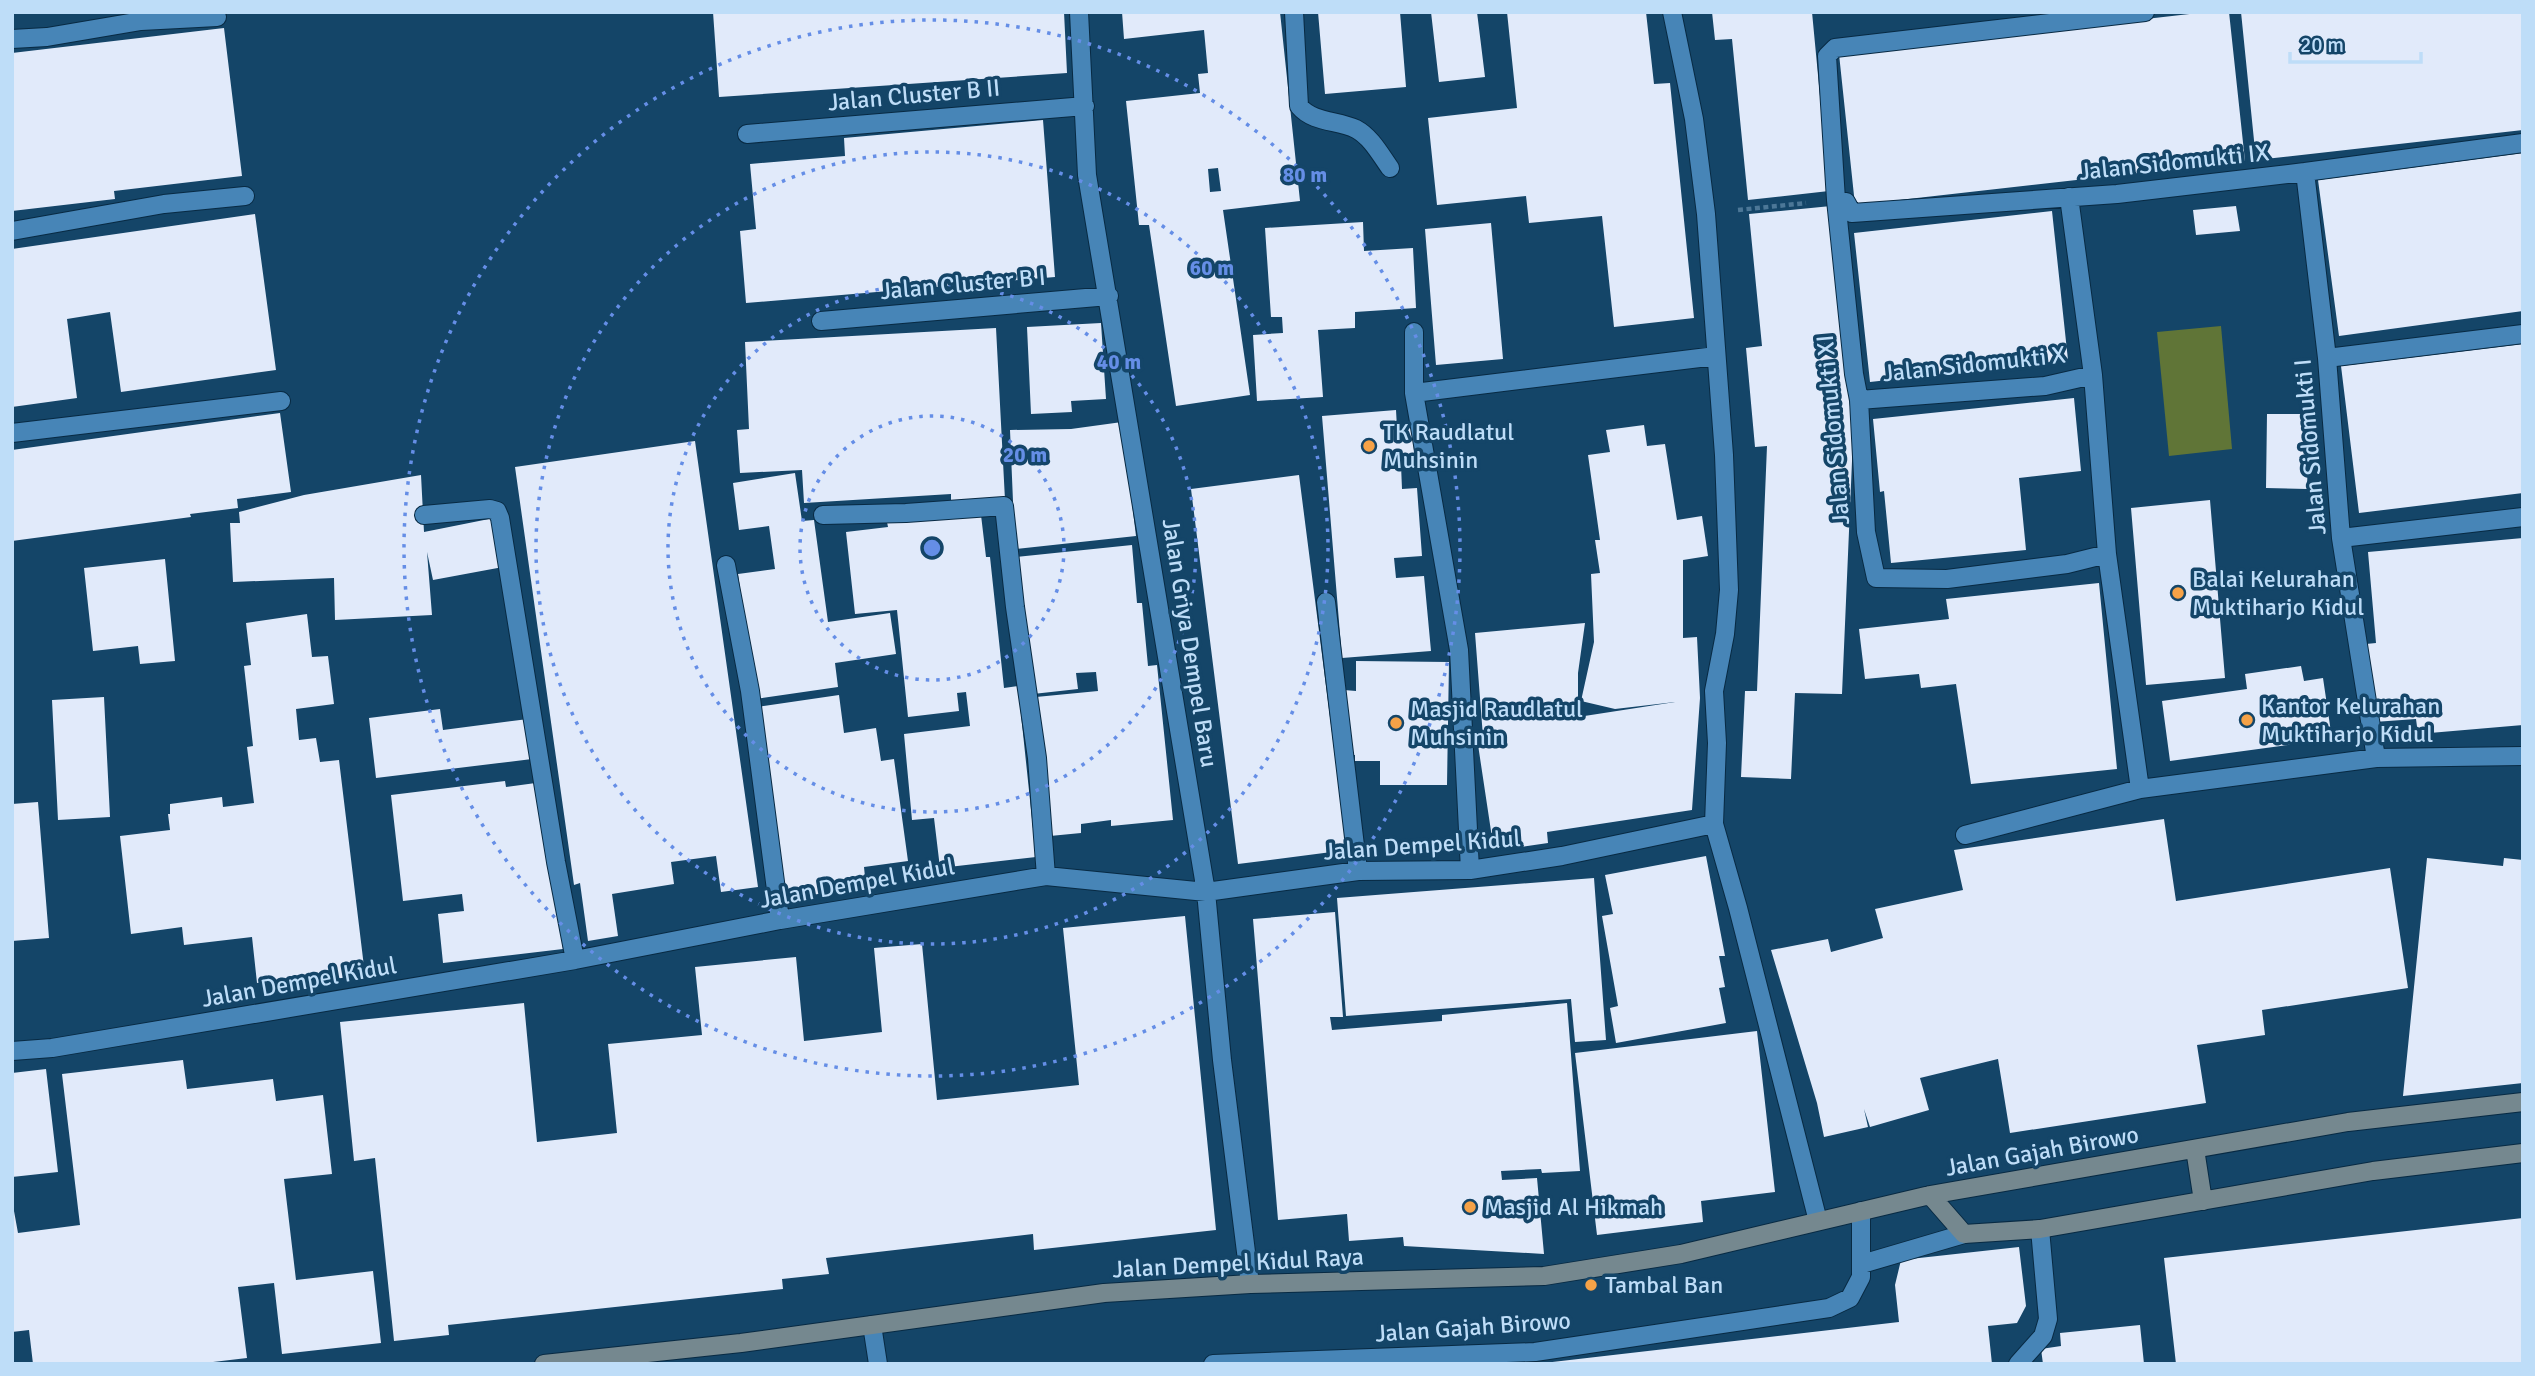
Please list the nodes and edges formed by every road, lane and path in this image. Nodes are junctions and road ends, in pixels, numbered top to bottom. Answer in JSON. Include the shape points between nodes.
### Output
{"nodes":[{"id":1,"x":1079,"y":12,"type":"edge"},
{"id":2,"x":1294,"y":12,"type":"edge"},
{"id":3,"x":1672,"y":12,"type":"edge"},
{"id":4,"x":2146,"y":12,"type":"edge"},
{"id":5,"x":218,"y":17,"type":"dead end"},
{"id":6,"x":12,"y":39,"type":"edge"},
{"id":7,"x":1085,"y":106,"type":"junction"},
{"id":8,"x":747,"y":134,"type":"dead end"},
{"id":9,"x":2523,"y":143,"type":"edge"},
{"id":10,"x":1390,"y":167,"type":"dead end"},
{"id":11,"x":2305,"y":173,"type":"junction"},
{"id":12,"x":245,"y":196,"type":"dead end"},
{"id":13,"x":2070,"y":197,"type":"junction"},
{"id":14,"x":1836,"y":200,"type":"junction"},
{"id":15,"x":1706,"y":214,"type":"junction"},
{"id":16,"x":12,"y":231,"type":"edge"},
{"id":17,"x":1109,"y":296,"type":"junction"},
{"id":18,"x":821,"y":321,"type":"dead end"},
{"id":19,"x":1414,"y":332,"type":"dead end"},
{"id":20,"x":2523,"y":334,"type":"edge"},
{"id":21,"x":1716,"y":356,"type":"junction"},
{"id":22,"x":2327,"y":358,"type":"junction"},
{"id":23,"x":2093,"y":375,"type":"junction"},
{"id":24,"x":1414,"y":393,"type":"junction"},
{"id":25,"x":1859,"y":400,"type":"junction"},
{"id":26,"x":281,"y":401,"type":"dead end"},
{"id":27,"x":12,"y":433,"type":"edge"},
{"id":28,"x":424,"y":515,"type":"dead end"},
{"id":29,"x":823,"y":515,"type":"dead end"},
{"id":30,"x":2523,"y":517,"type":"edge"},
{"id":31,"x":2342,"y":538,"type":"junction"},
{"id":32,"x":2107,"y":554,"type":"junction"},
{"id":33,"x":726,"y":565,"type":"dead end"},
{"id":34,"x":1326,"y":602,"type":"dead end"},
{"id":35,"x":2523,"y":756,"type":"edge"},
{"id":36,"x":2376,"y":758,"type":"junction"},
{"id":37,"x":2140,"y":789,"type":"junction"},
{"id":38,"x":1714,"y":824,"type":"junction"},
{"id":39,"x":1965,"y":835,"type":"dead end"},
{"id":40,"x":1470,"y":870,"type":"junction"},
{"id":41,"x":1358,"y":871,"type":"junction"},
{"id":42,"x":1046,"y":876,"type":"junction"},
{"id":43,"x":1206,"y":892,"type":"junction"},
{"id":44,"x":780,"y":920,"type":"junction"},
{"id":45,"x":575,"y":960,"type":"junction"},
{"id":46,"x":12,"y":1051,"type":"edge"},
{"id":47,"x":2523,"y":1102,"type":"edge"},
{"id":48,"x":2195,"y":1149,"type":"junction"},
{"id":49,"x":2523,"y":1153,"type":"edge"},
{"id":50,"x":1930,"y":1195,"type":"junction"},
{"id":51,"x":2203,"y":1201,"type":"junction"},
{"id":52,"x":1861,"y":1211,"type":"junction"},
{"id":53,"x":1818,"y":1221,"type":"junction"},
{"id":54,"x":2039,"y":1229,"type":"junction"},
{"id":55,"x":1964,"y":1234,"type":"junction"},
{"id":56,"x":1862,"y":1264,"type":"junction"},
{"id":57,"x":1250,"y":1283,"type":"junction"},
{"id":58,"x":872,"y":1325,"type":"junction"},
{"id":59,"x":544,"y":1364,"type":"edge"},
{"id":60,"x":878,"y":1364,"type":"edge"},
{"id":61,"x":1213,"y":1364,"type":"edge"},
{"id":62,"x":2018,"y":1364,"type":"edge"}],
"edges":[{"from":1,"to":7,"type":"street","name":"Jalan Griya Dempel Baru"},
{"from":2,"to":10,"type":"street","via":[[1299,106],[1308,115],[1367,137]]},
{"from":3,"to":15,"type":"street","via":[[1694,119]]},
{"from":4,"to":14,"type":"street","name":"Jalan Sidomukti XI","via":[[1835,48],[1828,56]]},
{"from":5,"to":6,"type":"street","via":[[141,21]]},
{"from":7,"to":8,"type":"street","name":"Jalan Cluster B II"},
{"from":7,"to":17,"type":"street","name":"Jalan Griya Dempel Baru","via":[[1087,175]]},
{"from":9,"to":11,"type":"street","name":"Jalan Sidomukti IX"},
{"from":11,"to":13,"type":"street","name":"Jalan Sidomukti IX"},
{"from":11,"to":22,"type":"street","name":"Jalan Sidomukti I"},
{"from":12,"to":16,"type":"street","via":[[164,204]]},
{"from":13,"to":14,"type":"street","name":"Jalan Sidomukti IX","via":[[1852,213],[1846,202]]},
{"from":13,"to":23,"type":"street"},
{"from":14,"to":15,"type":"path"},
{"from":14,"to":25,"type":"street","name":"Jalan Sidomukti XI"},
{"from":15,"to":21,"type":"street"},
{"from":17,"to":18,"type":"street","name":"Jalan Cluster B I"},
{"from":17,"to":43,"type":"street","name":"Jalan Griya Dempel Baru"},
{"from":19,"to":24,"type":"street"},
{"from":20,"to":22,"type":"street"},
{"from":21,"to":24,"type":"street"},
{"from":21,"to":38,"type":"street","via":[[1729,590],[1714,691]]},
{"from":22,"to":31,"type":"street","name":"Jalan Sidomukti I"},
{"from":23,"to":25,"type":"street","name":"Jalan Sidomukti X","via":[[2045,386]]},
{"from":23,"to":32,"type":"street"},
{"from":24,"to":40,"type":"street","via":[[1459,650]]},
{"from":25,"to":32,"type":"street","name":"Jalan Sidomukti XI","via":[[1866,532],[1876,578],[1947,579],[2067,564]]},
{"from":26,"to":27,"type":"street"},
{"from":28,"to":45,"type":"street","via":[[490,509],[500,517]]},
{"from":29,"to":42,"type":"street","via":[[1004,506],[1037,758]]},
{"from":30,"to":31,"type":"street"},
{"from":31,"to":36,"type":"street","name":"Jalan Sidomukti I"},
{"from":32,"to":37,"type":"street"},
{"from":33,"to":44,"type":"street","via":[[750,691]]},
{"from":34,"to":41,"type":"street"},
{"from":35,"to":36,"type":"street"},
{"from":36,"to":37,"type":"street"},
{"from":37,"to":39,"type":"street"},
{"from":38,"to":40,"type":"street","name":"Jalan Dempel Kidul"},
{"from":38,"to":53,"type":"street"},
{"from":40,"to":41,"type":"street","name":"Jalan Dempel Kidul"},
{"from":41,"to":43,"type":"street","name":"Jalan Dempel Kidul"},
{"from":42,"to":43,"type":"street","name":"Jalan Dempel Kidul"},
{"from":42,"to":44,"type":"street","name":"Jalan Dempel Kidul"},
{"from":43,"to":57,"type":"street","name":"Jalan Griya Dempel Baru"},
{"from":44,"to":45,"type":"street","name":"Jalan Dempel Kidul"},
{"from":45,"to":46,"type":"street","name":"Jalan Dempel Kidul"},
{"from":47,"to":48,"type":"street","name":"Jalan Gajah Birowo","via":[[2348,1122]]},
{"from":48,"to":50,"type":"street","name":"Jalan Gajah Birowo"},
{"from":48,"to":51,"type":"street"},
{"from":49,"to":51,"type":"street","via":[[2373,1171]]},
{"from":50,"to":52,"type":"street","name":"Jalan Dempel Kidul Raya"},
{"from":50,"to":55,"type":"street","name":"Jalan Gajah Birowo"},
{"from":51,"to":54,"type":"street"},
{"from":52,"to":53,"type":"street","name":"Jalan Dempel Kidul Raya"},
{"from":52,"to":56,"type":"street","name":"Jalan Gajah Birowo"},
{"from":53,"to":57,"type":"street","name":"Jalan Dempel Kidul Raya","via":[[1681,1254],[1544,1276]]},
{"from":54,"to":55,"type":"street"},
{"from":54,"to":62,"type":"street","via":[[2048,1319],[2043,1336]]},
{"from":55,"to":56,"type":"street"},
{"from":56,"to":61,"type":"street","name":"Jalan Gajah Birowo","via":[[1850,1298],[1829,1308],[1535,1352]]},
{"from":57,"to":58,"type":"street","name":"Jalan Dempel Kidul Raya","via":[[1104,1293]]},
{"from":58,"to":59,"type":"street","name":"Jalan Dempel Kidul Raya"},
{"from":58,"to":60,"type":"street"}]}
